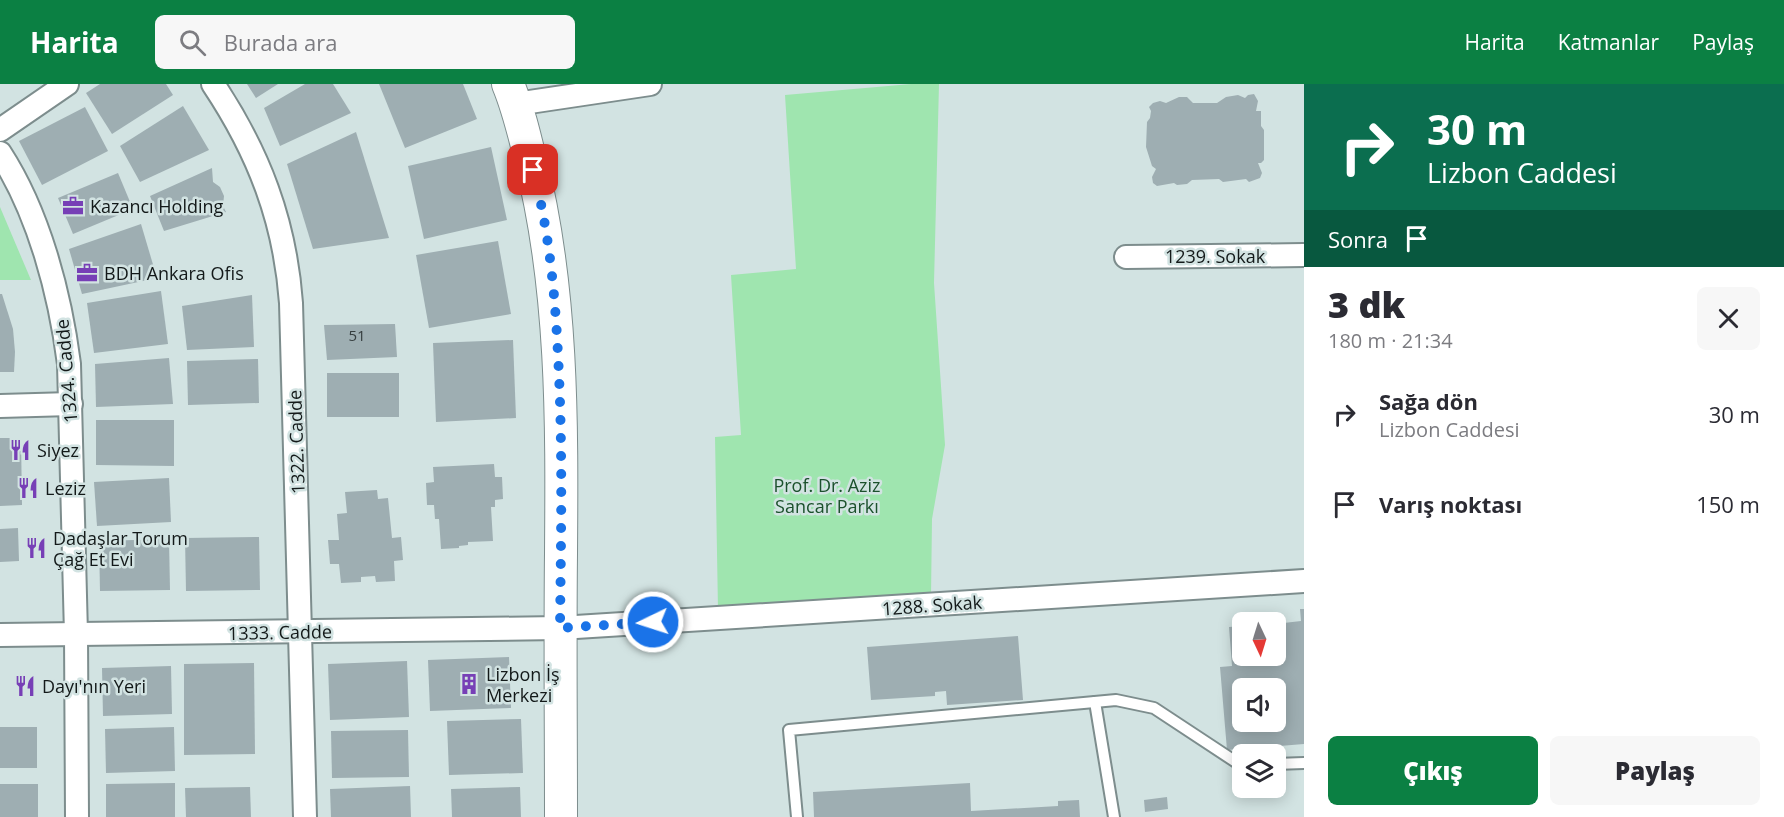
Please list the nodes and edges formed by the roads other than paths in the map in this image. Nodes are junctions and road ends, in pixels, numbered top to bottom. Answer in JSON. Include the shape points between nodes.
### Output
{"nodes":[{"id":1,"x":68,"y":84,"type":"edge"},
{"id":2,"x":213,"y":84,"type":"edge"},
{"id":3,"x":650,"y":84,"type":"edge"},
{"id":4,"x":512,"y":94,"type":"edge"},
{"id":5,"x":0,"y":130,"type":"edge"},
{"id":6,"x":0,"y":153,"type":"edge"},
{"id":7,"x":1304,"y":255,"type":"edge"},
{"id":8,"x":1126,"y":257,"type":"dead end"},
{"id":9,"x":71,"y":404,"type":"junction"},
{"id":10,"x":0,"y":406,"type":"edge"},
{"id":11,"x":1304,"y":582,"type":"edge"},
{"id":12,"x":560,"y":628,"type":"junction"},
{"id":13,"x":301,"y":632,"type":"junction"},
{"id":14,"x":76,"y":634,"type":"junction"},
{"id":15,"x":0,"y":635,"type":"edge"},
{"id":16,"x":1095,"y":702,"type":"junction"},
{"id":17,"x":1232,"y":759,"type":"edge"},
{"id":18,"x":1304,"y":763,"type":"edge"},
{"id":19,"x":1286,"y":764,"type":"edge"},
{"id":20,"x":77,"y":817,"type":"edge"},
{"id":21,"x":305,"y":817,"type":"edge"},
{"id":22,"x":561,"y":817,"type":"edge"},
{"id":23,"x":797,"y":817,"type":"edge"},
{"id":24,"x":1114,"y":817,"type":"edge"}],
"edges":[{"from":1,"to":5,"type":"street"},
{"from":2,"to":13,"type":"street","name":"1322. Cadde","via":[[254,155],[285,247],[291,303]]},
{"from":3,"to":4,"type":"street"},
{"from":4,"to":12,"type":"main road","via":[[539,192],[555,294],[562,426]]},
{"from":6,"to":9,"type":"street","name":"1324. Cadde","via":[[23,195],[52,276],[65,334]]},
{"from":7,"to":8,"type":"street","name":"1239. Sokak"},
{"from":9,"to":10,"type":"street"},
{"from":9,"to":14,"type":"street","name":"1324. Cadde"},
{"from":11,"to":12,"type":"street","name":"1288. Sokak"},
{"from":12,"to":13,"type":"street","name":"1333. Cadde"},
{"from":12,"to":22,"type":"main road"},
{"from":13,"to":14,"type":"street","name":"1333. Cadde"},
{"from":13,"to":21,"type":"street","name":"1322. Cadde"},
{"from":14,"to":15,"type":"street","name":"1333. Cadde"},
{"from":14,"to":20,"type":"street","name":"1324. Cadde"},
{"from":16,"to":17,"type":"lane","via":[[1116,700],[1154,708]]},
{"from":16,"to":23,"type":"lane","via":[[789,730]]},
{"from":16,"to":24,"type":"lane"},
{"from":18,"to":19,"type":"lane"}]}
